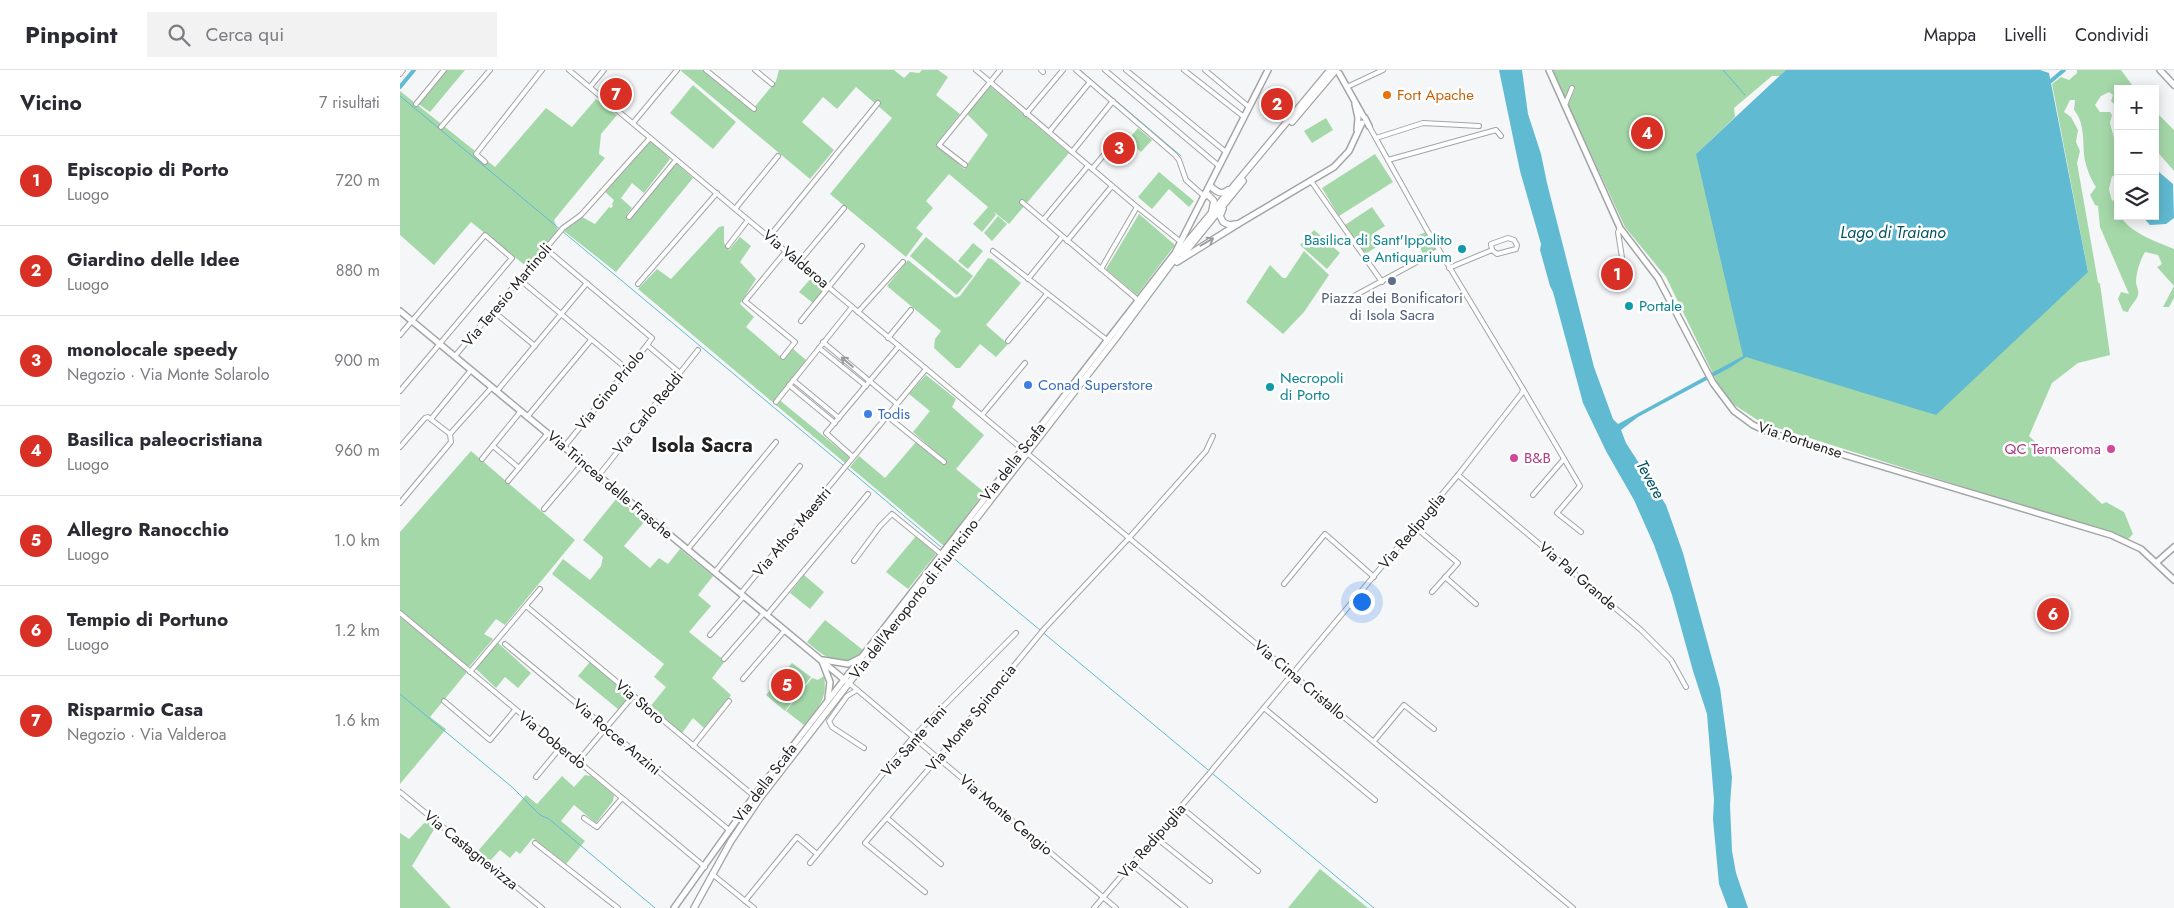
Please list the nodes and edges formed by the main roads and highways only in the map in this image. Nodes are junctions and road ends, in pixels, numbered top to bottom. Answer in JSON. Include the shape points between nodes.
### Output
{"nodes":[{"id":1,"x":1330,"y":70,"type":"edge"},
{"id":2,"x":1338,"y":72,"type":"edge"},
{"id":3,"x":1319,"y":87,"type":"junction"},
{"id":4,"x":1238,"y":182,"type":"junction"},
{"id":5,"x":1210,"y":186,"type":"road end"},
{"id":6,"x":1206,"y":195,"type":"road end"},
{"id":7,"x":1228,"y":200,"type":"junction"},
{"id":8,"x":1206,"y":220,"type":"junction"},
{"id":9,"x":1177,"y":262,"type":"junction"},
{"id":10,"x":1147,"y":298,"type":"junction"},
{"id":11,"x":694,"y":908,"type":"edge"}],
"edges":[{"from":1,"to":3,"type":"main road","name":"Via dell'Aeroporto di Fiumicino"},
{"from":2,"to":3,"type":"main road","name":"Via dell'Aeroporto di Fiumicino"},
{"from":3,"to":4,"type":"main road","name":"Via dell'Aeroporto di Fiumicino"},
{"from":3,"to":7,"type":"main road","name":"Via dell'Aeroporto di Fiumicino"},
{"from":4,"to":5,"type":"main road","via":[[1221,193]]},
{"from":4,"to":8,"type":"main road","name":"Via dell'Aeroporto di Fiumicino"},
{"from":6,"to":8,"type":"main road","via":[[1214,201]]},
{"from":7,"to":9,"type":"main road","name":"Via dell'Aeroporto di Fiumicino"},
{"from":9,"to":7,"type":"main road","one_way":true,"via":[[1238,224],[1224,224],[1221,220]]},
{"from":8,"to":10,"type":"main road","name":"Via dell'Aeroporto di Fiumicino"},
{"from":9,"to":10,"type":"main road","name":"Via dell'Aeroporto di Fiumicino"},
{"from":10,"to":11,"type":"main road","name":"Via dell'Aeroporto di Fiumicino","via":[[1025,451],[760,798]]}]}
